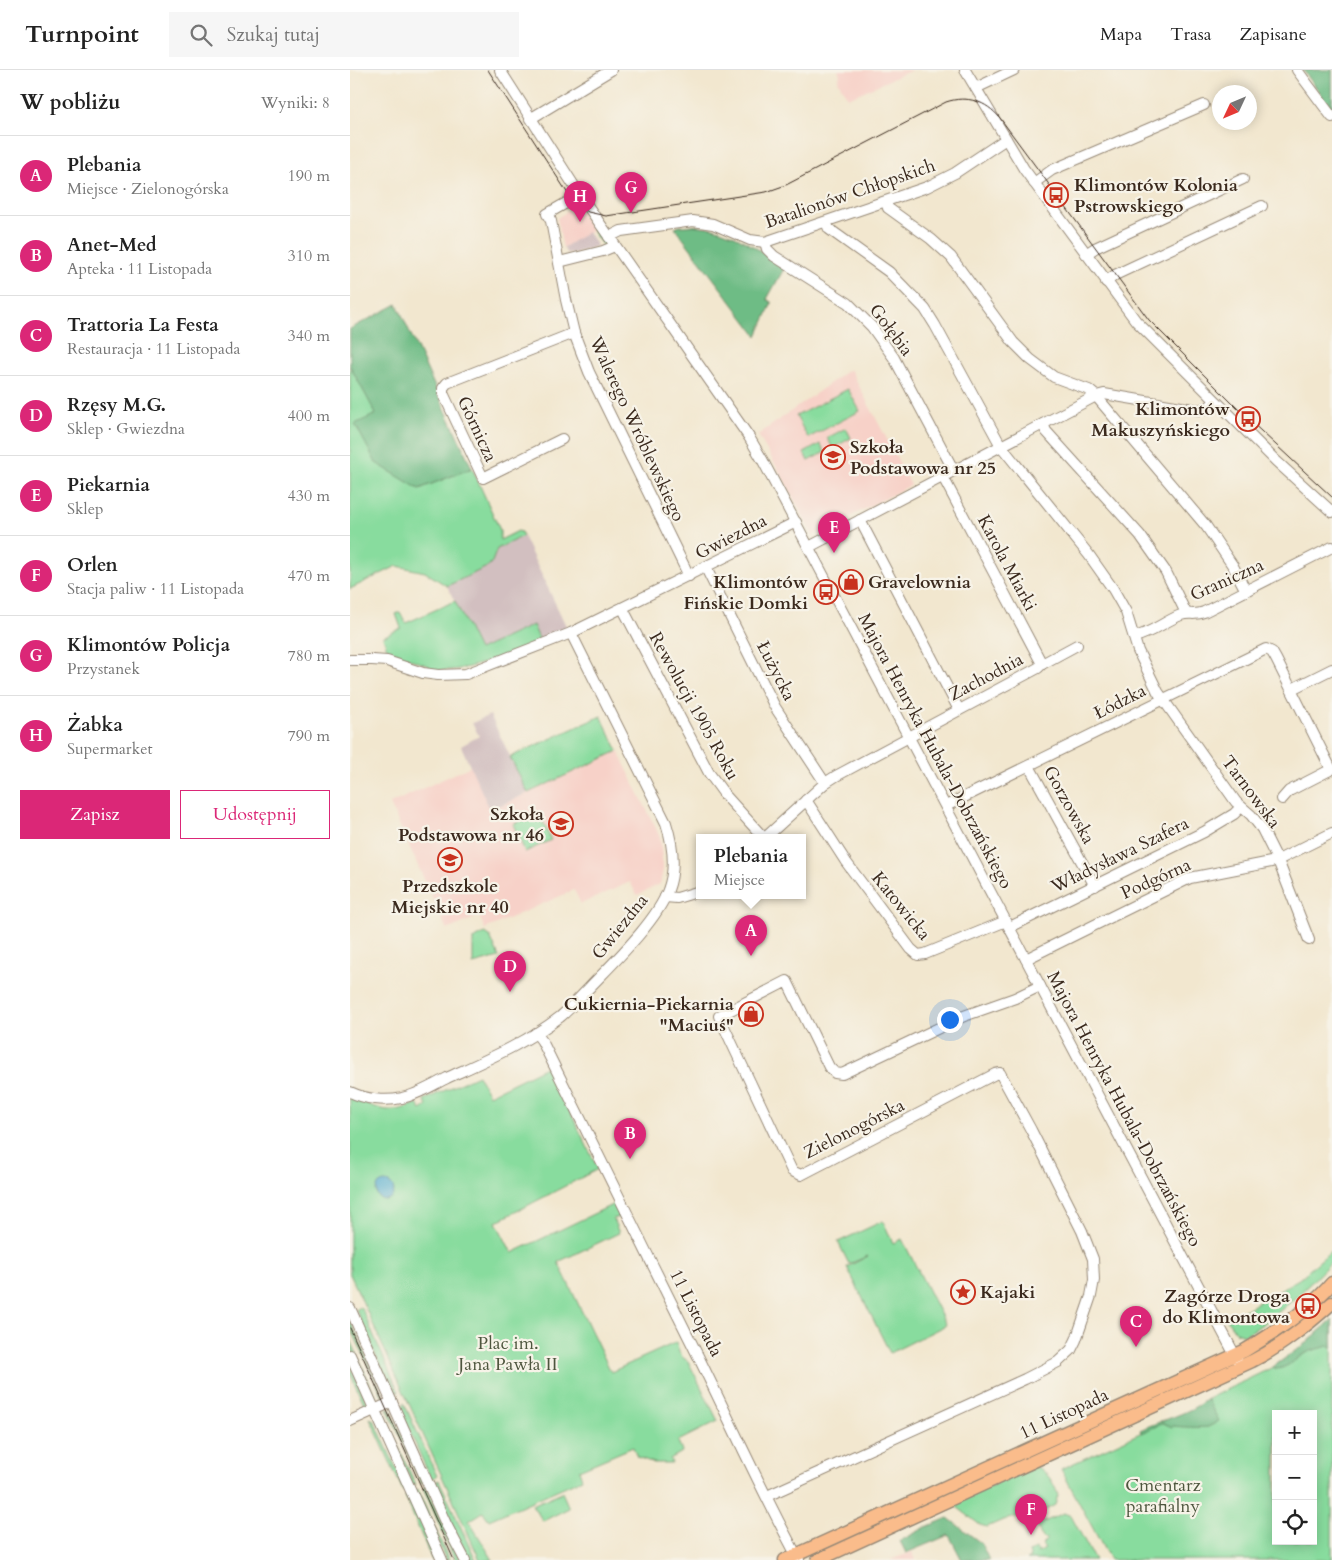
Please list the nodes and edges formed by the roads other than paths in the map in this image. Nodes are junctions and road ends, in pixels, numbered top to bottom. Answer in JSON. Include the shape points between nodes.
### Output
{"nodes":[{"id":1,"x":500,"y":70,"type":"edge"},
{"id":2,"x":611,"y":70,"type":"edge"},
{"id":3,"x":965,"y":70,"type":"edge"},
{"id":4,"x":1014,"y":70,"type":"edge"},
{"id":5,"x":1297,"y":70,"type":"edge"},
{"id":6,"x":976,"y":88,"type":"junction"},
{"id":7,"x":1204,"y":105,"type":"dead end"},
{"id":8,"x":1332,"y":117,"type":"edge"},
{"id":9,"x":530,"y":118,"type":"junction"},
{"id":10,"x":1006,"y":139,"type":"junction"},
{"id":11,"x":1243,"y":179,"type":"dead end"},
{"id":12,"x":1034,"y":182,"type":"junction"},
{"id":13,"x":580,"y":195,"type":"junction"},
{"id":14,"x":886,"y":202,"type":"junction"},
{"id":15,"x":1262,"y":206,"type":"dead end"},
{"id":16,"x":826,"y":222,"type":"junction"},
{"id":17,"x":609,"y":237,"type":"junction"},
{"id":18,"x":766,"y":242,"type":"junction"},
{"id":19,"x":615,"y":246,"type":"junction"},
{"id":20,"x":1086,"y":254,"type":"junction"},
{"id":21,"x":559,"y":262,"type":"junction"},
{"id":22,"x":1106,"y":282,"type":"junction"},
{"id":23,"x":574,"y":333,"type":"junction"},
{"id":24,"x":1096,"y":396,"type":"junction"},
{"id":25,"x":1215,"y":402,"type":"junction"},
{"id":26,"x":1043,"y":424,"type":"junction"},
{"id":27,"x":562,"y":440,"type":"dead end"},
{"id":28,"x":1001,"y":446,"type":"junction"},
{"id":29,"x":954,"y":471,"type":"junction"},
{"id":30,"x":943,"y":477,"type":"junction"},
{"id":31,"x":1332,"y":512,"type":"edge"},
{"id":32,"x":860,"y":520,"type":"junction"},
{"id":33,"x":796,"y":522,"type":"junction"},
{"id":34,"x":810,"y":547,"type":"junction"},
{"id":35,"x":1332,"y":547,"type":"edge"},
{"id":36,"x":706,"y":568,"type":"junction"},
{"id":37,"x":689,"y":576,"type":"junction"},
{"id":38,"x":1246,"y":591,"type":"junction"},
{"id":39,"x":622,"y":609,"type":"junction"},
{"id":40,"x":1186,"y":613,"type":"junction"},
{"id":41,"x":572,"y":633,"type":"junction"},
{"id":42,"x":1134,"y":637,"type":"junction"},
{"id":43,"x":1077,"y":645,"type":"dead end"},
{"id":44,"x":350,"y":660,"type":"edge"},
{"id":45,"x":1042,"y":664,"type":"junction"},
{"id":46,"x":1332,"y":669,"type":"edge"},
{"id":47,"x":1292,"y":689,"type":"junction"},
{"id":48,"x":1163,"y":698,"type":"junction"},
{"id":49,"x":959,"y":710,"type":"junction"},
{"id":50,"x":909,"y":737,"type":"junction"},
{"id":51,"x":1029,"y":766,"type":"junction"},
{"id":52,"x":1332,"y":769,"type":"edge"},
{"id":53,"x":825,"y":784,"type":"junction"},
{"id":54,"x":1282,"y":799,"type":"dead end"},
{"id":55,"x":806,"y":800,"type":"junction"},
{"id":56,"x":946,"y":806,"type":"junction"},
{"id":57,"x":1241,"y":807,"type":"junction"},
{"id":58,"x":761,"y":834,"type":"edge"},
{"id":59,"x":767,"y":834,"type":"edge"},
{"id":60,"x":1332,"y":834,"type":"edge"},
{"id":61,"x":1277,"y":860,"type":"junction"},
{"id":62,"x":1095,"y":886,"type":"junction"},
{"id":63,"x":696,"y":892,"type":"edge"},
{"id":64,"x":665,"y":897,"type":"junction"},
{"id":65,"x":1008,"y":924,"type":"junction"},
{"id":66,"x":1309,"y":940,"type":"dead end"},
{"id":67,"x":1026,"y":959,"type":"junction"},
{"id":68,"x":1040,"y":986,"type":"junction"},
{"id":69,"x":536,"y":1033,"type":"junction"},
{"id":70,"x":350,"y":1092,"type":"edge"},
{"id":71,"x":1332,"y":1283,"type":"edge"},
{"id":72,"x":1332,"y":1302,"type":"edge"},
{"id":73,"x":350,"y":1308,"type":"edge"},
{"id":74,"x":350,"y":1355,"type":"edge"},
{"id":75,"x":1238,"y":1361,"type":"junction"},
{"id":76,"x":392,"y":1402,"type":"junction"},
{"id":77,"x":375,"y":1410,"type":"junction"},
{"id":78,"x":1097,"y":1418,"type":"junction"},
{"id":79,"x":350,"y":1421,"type":"edge"},
{"id":80,"x":1102,"y":1430,"type":"junction"},
{"id":81,"x":1037,"y":1446,"type":"junction"},
{"id":82,"x":1043,"y":1458,"type":"junction"},
{"id":83,"x":767,"y":1496,"type":"junction"},
{"id":84,"x":938,"y":1498,"type":"junction"},
{"id":85,"x":793,"y":1558,"type":"edge"},
{"id":86,"x":442,"y":1560,"type":"edge"},
{"id":87,"x":465,"y":1560,"type":"edge"},
{"id":88,"x":818,"y":1560,"type":"edge"}],
"edges":[{"from":1,"to":9,"type":"street","name":"Majora Henryka Hubala-Dobrzańskiego"},
{"from":2,"to":9,"type":"street"},
{"from":3,"to":6,"type":"street"},
{"from":4,"to":6,"type":"street"},
{"from":5,"to":8,"type":"street"},
{"from":6,"to":10,"type":"street"},
{"from":7,"to":12,"type":"street","via":[[1052,170]]},
{"from":9,"to":13,"type":"street","name":"Majora Henryka Hubala-Dobrzańskiego"},
{"from":10,"to":12,"type":"street"},
{"from":10,"to":14,"type":"street","name":"Batalionów Chłopskich","via":[[955,173]]},
{"from":11,"to":20,"type":"street"},
{"from":12,"to":20,"type":"street"},
{"from":13,"to":17,"type":"street","name":"Majora Henryka Hubala-Dobrzańskiego"},
{"from":13,"to":21,"type":"street","name":"Walerego Wróblewskiego","via":[[547,214]]},
{"from":14,"to":16,"type":"street","name":"Batalionów Chłopskich"},
{"from":14,"to":24,"type":"street","via":[[888,208],[951,257],[1013,342],[1030,359],[1054,377],[1089,390]]},
{"from":15,"to":22,"type":"street"},
{"from":16,"to":18,"type":"street","name":"Batalionów Chłopskich"},
{"from":16,"to":28,"type":"street","name":"Tarnowska","via":[[830,229],[889,272],[924,309]]},
{"from":17,"to":18,"type":"street","name":"Batalionów Chłopskich","via":[[621,231],[693,221],[713,224],[750,240]]},
{"from":17,"to":19,"type":"street","name":"Majora Henryka Hubala-Dobrzańskiego"},
{"from":18,"to":29,"type":"street","name":"Gołębia","via":[[767,249],[774,256],[848,303],[872,327],[894,358]]},
{"from":19,"to":21,"type":"street"},
{"from":19,"to":33,"type":"street","name":"Majora Henryka Hubala-Dobrzańskiego","via":[[749,437]]},
{"from":20,"to":22,"type":"street"},
{"from":21,"to":23,"type":"street","name":"Walerego Wróblewskiego"},
{"from":22,"to":25,"type":"street","via":[[1140,326]]},
{"from":23,"to":27,"type":"street","name":"Górnicza","via":[[447,383],[442,388],[483,478]]},
{"from":23,"to":37,"type":"street","name":"Walerego Wróblewskiego","via":[[589,372]]},
{"from":24,"to":25,"type":"street","via":[[1104,394],[1199,410]]},
{"from":24,"to":26,"type":"street"},
{"from":24,"to":38,"type":"street","via":[[1206,526]]},
{"from":25,"to":31,"type":"street"},
{"from":26,"to":28,"type":"street"},
{"from":26,"to":40,"type":"street","via":[[1140,535],[1166,572]]},
{"from":28,"to":29,"type":"street"},
{"from":28,"to":42,"type":"street","name":"Tarnowska","via":[[1094,561],[1120,600]]},
{"from":29,"to":30,"type":"street"},
{"from":30,"to":32,"type":"street"},
{"from":30,"to":45,"type":"street","name":"Karola Miarki"},
{"from":32,"to":34,"type":"street"},
{"from":32,"to":49,"type":"street"},
{"from":33,"to":34,"type":"street","name":"Majora Henryka Hubala-Dobrzańskiego"},
{"from":33,"to":36,"type":"street","name":"Gwiezdna"},
{"from":34,"to":50,"type":"street","name":"Majora Henryka Hubala-Dobrzańskiego"},
{"from":35,"to":38,"type":"street","name":"Graniczna"},
{"from":36,"to":37,"type":"street","name":"Gwiezdna"},
{"from":36,"to":53,"type":"street","name":"Łużycka","via":[[775,707]]},
{"from":37,"to":39,"type":"street","name":"Gwiezdna"},
{"from":38,"to":40,"type":"street","name":"Graniczna","via":[[1198,615]]},
{"from":39,"to":41,"type":"street","name":"Gwiezdna"},
{"from":39,"to":58,"type":"street","name":"Rewolucji 1905 Roku","via":[[709,773],[725,796]]},
{"from":40,"to":42,"type":"street","name":"Graniczna"},
{"from":41,"to":44,"type":"street","name":"Gwiezdna","via":[[466,674],[438,675],[387,661]]},
{"from":41,"to":64,"type":"street","name":"Gwiezdna","via":[[670,835],[672,876]]},
{"from":42,"to":48,"type":"street","name":"Tarnowska","via":[[1145,666]]},
{"from":43,"to":45,"type":"street","name":"Zachodnia"},
{"from":45,"to":49,"type":"street","name":"Zachodnia"},
{"from":46,"to":47,"type":"street"},
{"from":47,"to":48,"type":"street","name":"Łódzka","via":[[1272,652],[1266,649]]},
{"from":47,"to":52,"type":"street","name":"Łódzka"},
{"from":48,"to":51,"type":"street","name":"Łódzka"},
{"from":48,"to":57,"type":"street","name":"Tarnowska"},
{"from":49,"to":50,"type":"street","name":"Zachodnia"},
{"from":50,"to":53,"type":"street","name":"Zachodnia"},
{"from":50,"to":56,"type":"street","name":"Majora Henryka Hubala-Dobrzańskiego"},
{"from":51,"to":56,"type":"street","name":"Łódzka"},
{"from":51,"to":62,"type":"street","name":"Gorzowska"},
{"from":52,"to":54,"type":"street","via":[[1289,791]]},
{"from":53,"to":55,"type":"street","name":"Zachodnia"},
{"from":55,"to":59,"type":"street","name":"Zachodnia"},
{"from":55,"to":65,"type":"street","name":"Katowicka","via":[[846,862],[918,955]]},
{"from":56,"to":65,"type":"street","name":"Majora Henryka Hubala-Dobrzańskiego"},
{"from":57,"to":61,"type":"street","name":"Tarnowska","via":[[1262,828]]},
{"from":57,"to":62,"type":"street","name":"Władysława Szafera","via":[[1204,832]]},
{"from":60,"to":61,"type":"street","name":"Podgórna"},
{"from":61,"to":66,"type":"street","name":"Tarnowska"},
{"from":61,"to":67,"type":"street","name":"Podgórna","via":[[1190,878]]},
{"from":62,"to":65,"type":"street","name":"Władysława Szafera"},
{"from":63,"to":64,"type":"street","via":[[677,898]]},
{"from":64,"to":69,"type":"street","name":"Gwiezdna","via":[[645,928],[605,971],[561,1016]]},
{"from":65,"to":67,"type":"street","name":"Majora Henryka Hubala-Dobrzańskiego"},
{"from":67,"to":68,"type":"street","name":"Majora Henryka Hubala-Dobrzańskiego"},
{"from":68,"to":75,"type":"street","name":"Majora Henryka Hubala-Dobrzańskiego"},
{"from":68,"to":83,"type":"street","name":"Zielonogórska","via":[[964,1016],[842,1074],[835,1073],[830,1067],[787,981],[719,1016],[796,1174],[1000,1073],[1082,1230],[1093,1259],[1094,1280],[1087,1310],[1071,1350],[1058,1362]]},
{"from":69,"to":70,"type":"street","name":"Gwiezdna","via":[[495,1056],[404,1098],[376,1099]]},
{"from":69,"to":83,"type":"street","name":"11 Listopada"},
{"from":71,"to":75,"type":"main road","name":"11 Listopada"},
{"from":72,"to":75,"type":"main road","name":"11 Listopada","via":[[1279,1347]]},
{"from":73,"to":76,"type":"street"},
{"from":74,"to":77,"type":"street"},
{"from":75,"to":78,"type":"main road","name":"11 Listopada"},
{"from":75,"to":80,"type":"main road","name":"11 Listopada"},
{"from":76,"to":77,"type":"street"},
{"from":76,"to":87,"type":"street"},
{"from":77,"to":79,"type":"street"},
{"from":77,"to":86,"type":"street"},
{"from":78,"to":80,"type":"main road"},
{"from":78,"to":81,"type":"main road","name":"11 Listopada"},
{"from":80,"to":82,"type":"main road","name":"11 Listopada"},
{"from":81,"to":82,"type":"main road"},
{"from":81,"to":84,"type":"main road","name":"11 Listopada"},
{"from":82,"to":84,"type":"main road","name":"11 Listopada"},
{"from":83,"to":85,"type":"street","name":"11 Listopada"},
{"from":84,"to":85,"type":"main road","name":"11 Listopada"},
{"from":84,"to":88,"type":"main road","name":"11 Listopada"}]}
